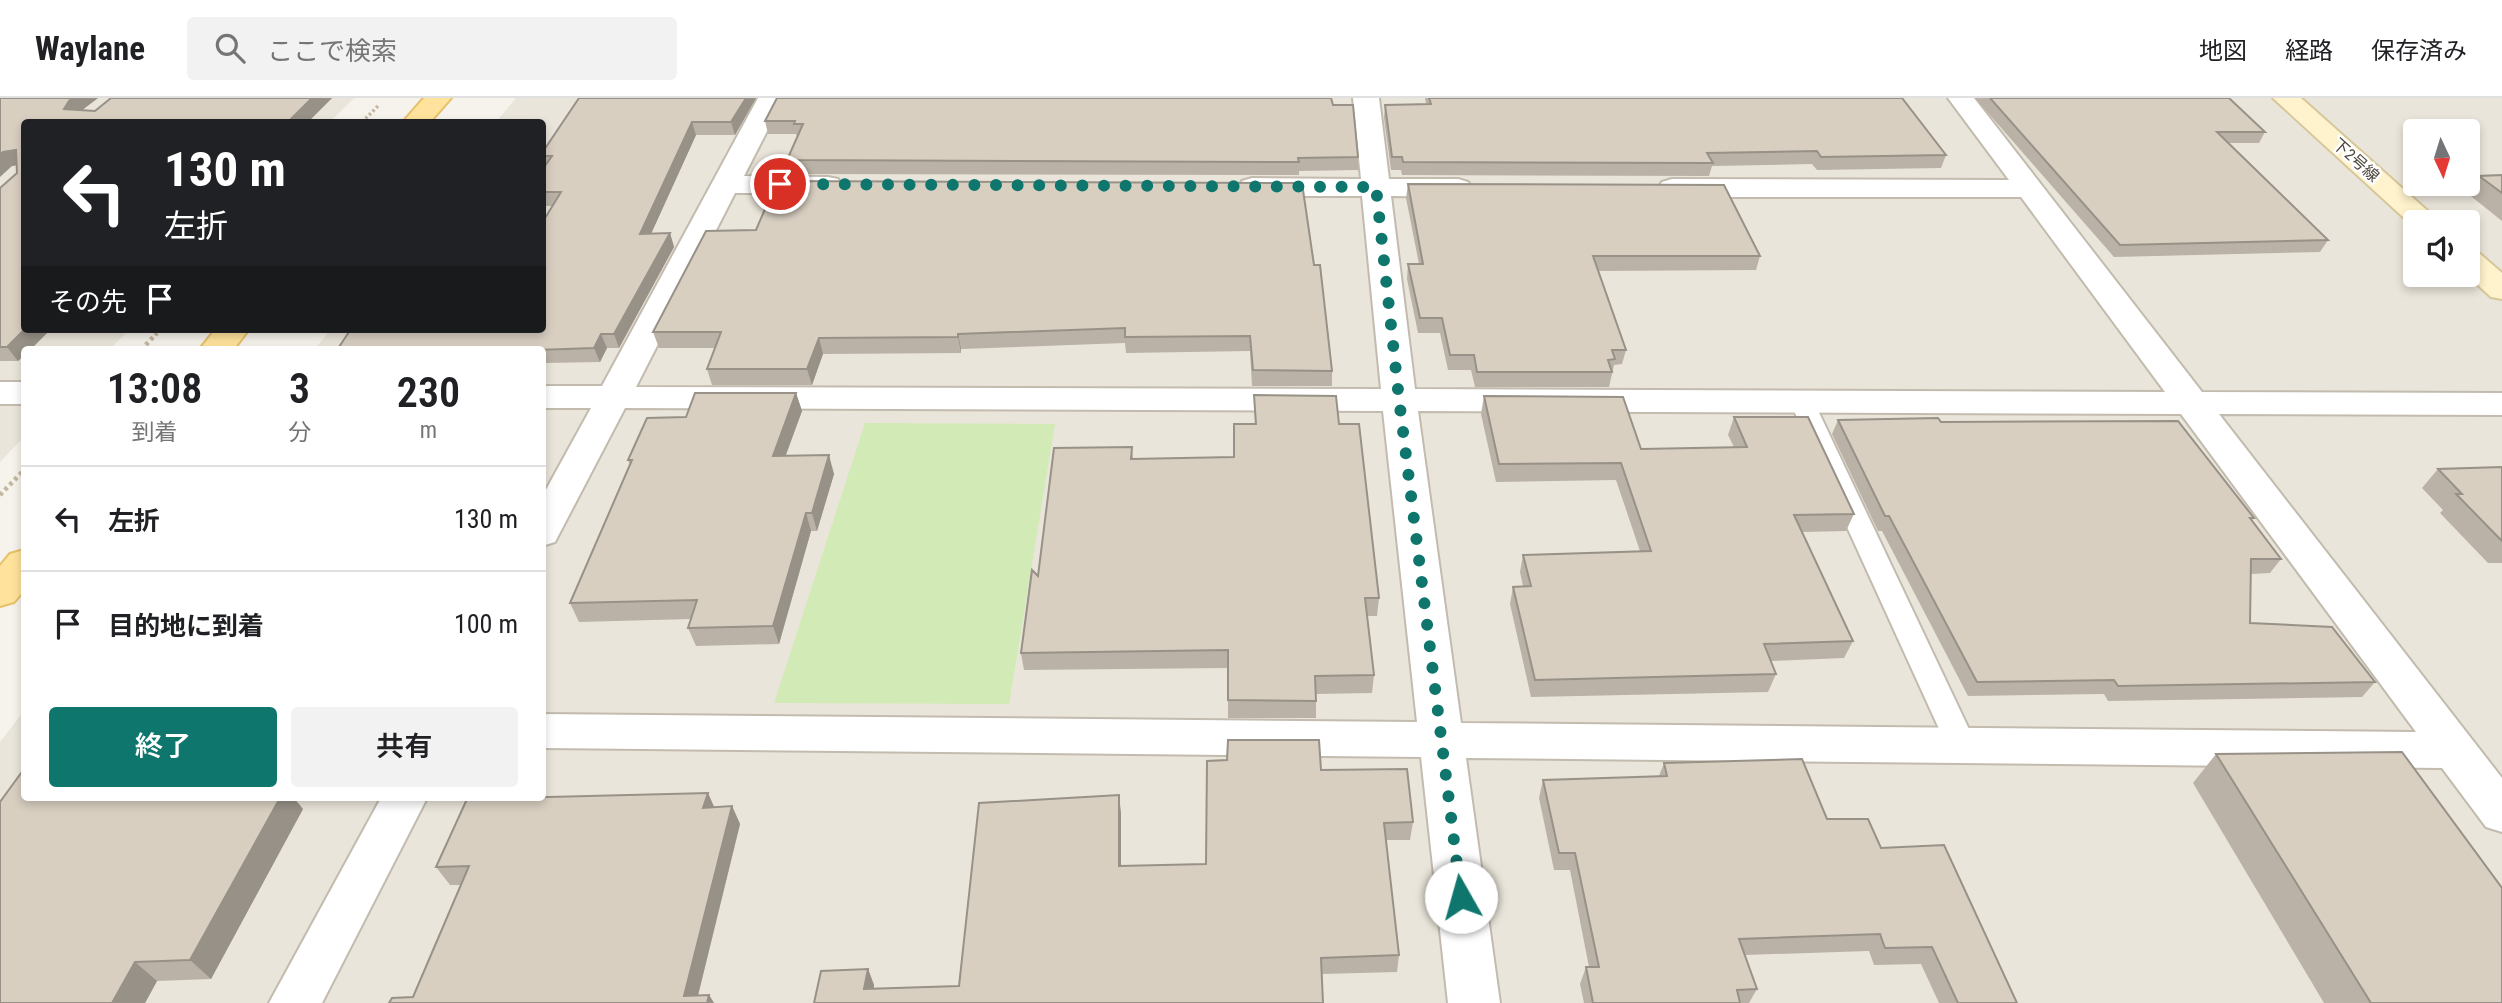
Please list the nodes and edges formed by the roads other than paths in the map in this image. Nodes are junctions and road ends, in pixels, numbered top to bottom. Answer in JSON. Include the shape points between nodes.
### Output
{"nodes":[{"id":1,"x":438,"y":98,"type":"edge"},
{"id":2,"x":771,"y":98,"type":"edge"},
{"id":3,"x":1366,"y":98,"type":"edge"},
{"id":4,"x":1961,"y":98,"type":"edge"},
{"id":5,"x":2286,"y":98,"type":"edge"},
{"id":6,"x":419,"y":119,"type":"edge"},
{"id":7,"x":726,"y":184,"type":"junction"},
{"id":8,"x":850,"y":185,"type":"edge"},
{"id":9,"x":1224,"y":187,"type":"edge"},
{"id":10,"x":1376,"y":187,"type":"junction"},
{"id":11,"x":1487,"y":188,"type":"edge"},
{"id":12,"x":1640,"y":188,"type":"edge"},
{"id":13,"x":2031,"y":189,"type":"junction"},
{"id":14,"x":2412,"y":210,"type":"edge"},
{"id":15,"x":2480,"y":270,"type":"edge"},
{"id":16,"x":2502,"y":290,"type":"edge"},
{"id":17,"x":0,"y":393,"type":"edge"},
{"id":18,"x":21,"y":393,"type":"edge"},
{"id":19,"x":546,"y":397,"type":"edge"},
{"id":20,"x":613,"y":397,"type":"junction"},
{"id":21,"x":1399,"y":399,"type":"junction"},
{"id":22,"x":1802,"y":401,"type":"junction"},
{"id":23,"x":2195,"y":404,"type":"junction"},
{"id":24,"x":2502,"y":404,"type":"edge"},
{"id":25,"x":546,"y":525,"type":"edge"},
{"id":26,"x":21,"y":568,"type":"edge"},
{"id":27,"x":0,"y":592,"type":"edge"},
{"id":28,"x":546,"y":731,"type":"edge"},
{"id":29,"x":1442,"y":739,"type":"junction"},
{"id":30,"x":1961,"y":744,"type":"junction"},
{"id":31,"x":2454,"y":750,"type":"junction"},
{"id":32,"x":402,"y":801,"type":"edge"},
{"id":33,"x":2502,"y":813,"type":"edge"},
{"id":34,"x":295,"y":1003,"type":"edge"},
{"id":35,"x":1474,"y":1003,"type":"edge"}],
"edges":[{"from":1,"to":6,"type":"main road"},
{"from":2,"to":7,"type":"street"},
{"from":3,"to":10,"type":"street"},
{"from":4,"to":13,"type":"street"},
{"from":5,"to":14,"type":"street","name":"下2号線"},
{"from":7,"to":8,"type":"street"},
{"from":7,"to":20,"type":"street"},
{"from":9,"to":10,"type":"street"},
{"from":10,"to":11,"type":"street"},
{"from":10,"to":21,"type":"street"},
{"from":12,"to":13,"type":"street"},
{"from":13,"to":23,"type":"street"},
{"from":15,"to":16,"type":"street"},
{"from":17,"to":18,"type":"street"},
{"from":19,"to":20,"type":"street"},
{"from":20,"to":21,"type":"street"},
{"from":20,"to":25,"type":"street"},
{"from":21,"to":22,"type":"street"},
{"from":21,"to":29,"type":"street"},
{"from":22,"to":23,"type":"street"},
{"from":22,"to":30,"type":"lane"},
{"from":23,"to":24,"type":"street"},
{"from":23,"to":31,"type":"street"},
{"from":26,"to":27,"type":"main road"},
{"from":28,"to":29,"type":"street"},
{"from":29,"to":30,"type":"street"},
{"from":29,"to":35,"type":"street"},
{"from":30,"to":31,"type":"street"},
{"from":31,"to":33,"type":"street"},
{"from":32,"to":34,"type":"street"}]}
